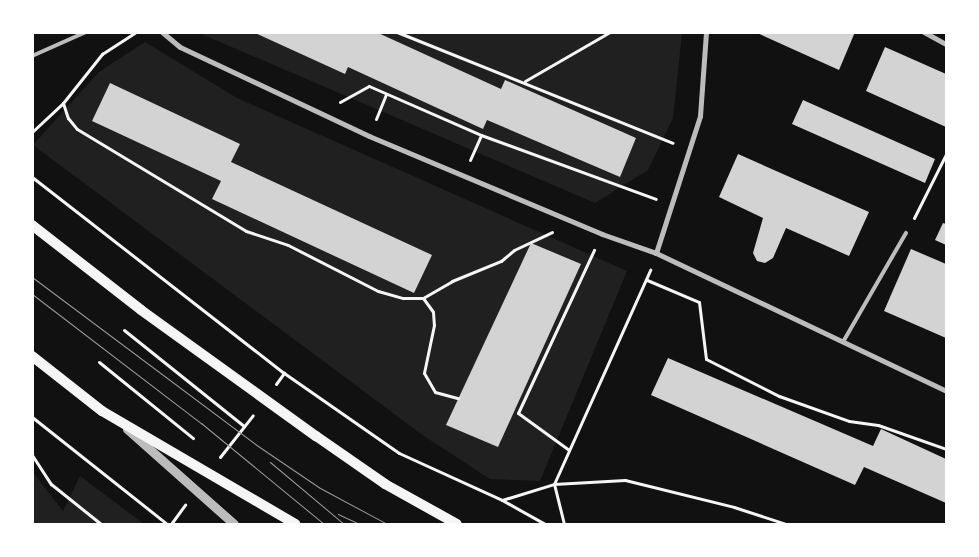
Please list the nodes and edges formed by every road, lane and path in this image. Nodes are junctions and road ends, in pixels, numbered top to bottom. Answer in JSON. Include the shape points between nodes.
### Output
{"nodes":[{"id":1,"x":86,"y":32,"type":"edge"},
{"id":2,"x":136,"y":32,"type":"edge"},
{"id":3,"x":162,"y":32,"type":"edge"},
{"id":4,"x":397,"y":32,"type":"edge"},
{"id":5,"x":610,"y":32,"type":"edge"},
{"id":6,"x":706,"y":32,"type":"edge"},
{"id":7,"x":924,"y":32,"type":"edge"},
{"id":8,"x":946,"y":44,"type":"edge"},
{"id":9,"x":32,"y":56,"type":"edge"},
{"id":10,"x":524,"y":81,"type":"junction"},
{"id":11,"x":386,"y":94,"type":"junction"},
{"id":12,"x":63,"y":103,"type":"junction"},
{"id":13,"x":320,"y":113,"type":"junction"},
{"id":14,"x":32,"y":132,"type":"edge"},
{"id":15,"x":480,"y":135,"type":"junction"},
{"id":16,"x":369,"y":136,"type":"junction"},
{"id":17,"x":691,"y":150,"type":"junction"},
{"id":18,"x":946,"y":154,"type":"edge"},
{"id":19,"x":464,"y":174,"type":"junction"},
{"id":20,"x":32,"y":177,"type":"edge"},
{"id":21,"x":672,"y":205,"type":"junction"},
{"id":22,"x":576,"y":223,"type":"junction"},
{"id":23,"x":32,"y":225,"type":"edge"},
{"id":24,"x":906,"y":233,"type":"joint"},
{"id":25,"x":602,"y":234,"type":"junction"},
{"id":26,"x":656,"y":253,"type":"junction"},
{"id":27,"x":647,"y":280,"type":"junction"},
{"id":28,"x":423,"y":298,"type":"junction"},
{"id":29,"x":124,"y":330,"type":"dead end"},
{"id":30,"x":843,"y":342,"type":"junction"},
{"id":31,"x":32,"y":356,"type":"edge"},
{"id":32,"x":99,"y":362,"type":"dead end"},
{"id":33,"x":284,"y":373,"type":"junction"},
{"id":34,"x":271,"y":391,"type":"dead end"},
{"id":35,"x":946,"y":391,"type":"edge"},
{"id":36,"x":458,"y":398,"type":"dead end"},
{"id":37,"x":255,"y":412,"type":"dead end"},
{"id":38,"x":32,"y":418,"type":"edge"},
{"id":39,"x":117,"y":420,"type":"junction"},
{"id":40,"x":244,"y":426,"type":"junction"},
{"id":41,"x":196,"y":440,"type":"dead end"},
{"id":42,"x":946,"y":449,"type":"edge"},
{"id":43,"x":569,"y":450,"type":"junction"},
{"id":44,"x":211,"y":453,"type":"dead end"},
{"id":45,"x":32,"y":455,"type":"edge"},
{"id":46,"x":554,"y":484,"type":"junction"},
{"id":47,"x":502,"y":500,"type":"junction"},
{"id":48,"x":187,"y":503,"type":"dead end"},
{"id":49,"x":101,"y":524,"type":"edge"},
{"id":50,"x":169,"y":524,"type":"edge"},
{"id":51,"x":234,"y":524,"type":"edge"},
{"id":52,"x":295,"y":524,"type":"edge"},
{"id":53,"x":458,"y":524,"type":"edge"},
{"id":54,"x":545,"y":524,"type":"edge"},
{"id":55,"x":564,"y":524,"type":"edge"},
{"id":56,"x":786,"y":524,"type":"edge"}],
"edges":[{"from":1,"to":9,"type":"lane"},
{"from":2,"to":12,"type":"path","via":[[102,54]]},
{"from":3,"to":13,"type":"street","via":[[180,47]]},
{"from":4,"to":10,"type":"path"},
{"from":5,"to":10,"type":"path"},
{"from":6,"to":17,"type":"street","via":[[700,116]]},
{"from":7,"to":8,"type":"street"},
{"from":10,"to":17,"type":"path"},
{"from":11,"to":13,"type":"path","via":[[369,86]]},
{"from":11,"to":15,"type":"path"},
{"from":11,"to":16,"type":"path"},
{"from":12,"to":14,"type":"path"},
{"from":12,"to":28,"type":"path","via":[[68,118],[77,129],[246,231],[288,245],[378,291],[403,298]]},
{"from":13,"to":16,"type":"street"},
{"from":15,"to":19,"type":"path"},
{"from":15,"to":21,"type":"path"},
{"from":16,"to":19,"type":"street"},
{"from":17,"to":21,"type":"street"},
{"from":18,"to":24,"type":"path"},
{"from":19,"to":22,"type":"street"},
{"from":20,"to":33,"type":"path"},
{"from":21,"to":26,"type":"street"},
{"from":22,"to":25,"type":"street"},
{"from":22,"to":28,"type":"path","via":[[534,238],[501,261],[452,280]]},
{"from":23,"to":53,"type":"main road","via":[[141,310],[323,442],[385,484]]},
{"from":24,"to":30,"type":"lane"},
{"from":25,"to":26,"type":"street"},
{"from":25,"to":43,"type":"path","via":[[518,413]]},
{"from":26,"to":27,"type":"path"},
{"from":26,"to":30,"type":"street"},
{"from":27,"to":42,"type":"path","via":[[699,302],[706,359],[779,396],[849,421],[878,425]]},
{"from":27,"to":43,"type":"path"},
{"from":28,"to":36,"type":"path","via":[[433,312],[434,324],[424,373],[435,392]]},
{"from":29,"to":40,"type":"path"},
{"from":30,"to":35,"type":"street"},
{"from":31,"to":39,"type":"main road"},
{"from":32,"to":41,"type":"path"},
{"from":33,"to":34,"type":"path"},
{"from":33,"to":47,"type":"path","via":[[399,453]]},
{"from":37,"to":40,"type":"path"},
{"from":38,"to":50,"type":"path"},
{"from":39,"to":51,"type":"street"},
{"from":39,"to":52,"type":"main road"},
{"from":40,"to":44,"type":"path","via":[[218,459]]},
{"from":43,"to":46,"type":"path"},
{"from":45,"to":49,"type":"path","via":[[51,484]]},
{"from":46,"to":47,"type":"path"},
{"from":46,"to":55,"type":"path"},
{"from":46,"to":56,"type":"path","via":[[625,480],[734,507]]},
{"from":47,"to":54,"type":"path"},
{"from":48,"to":50,"type":"path"}]}
